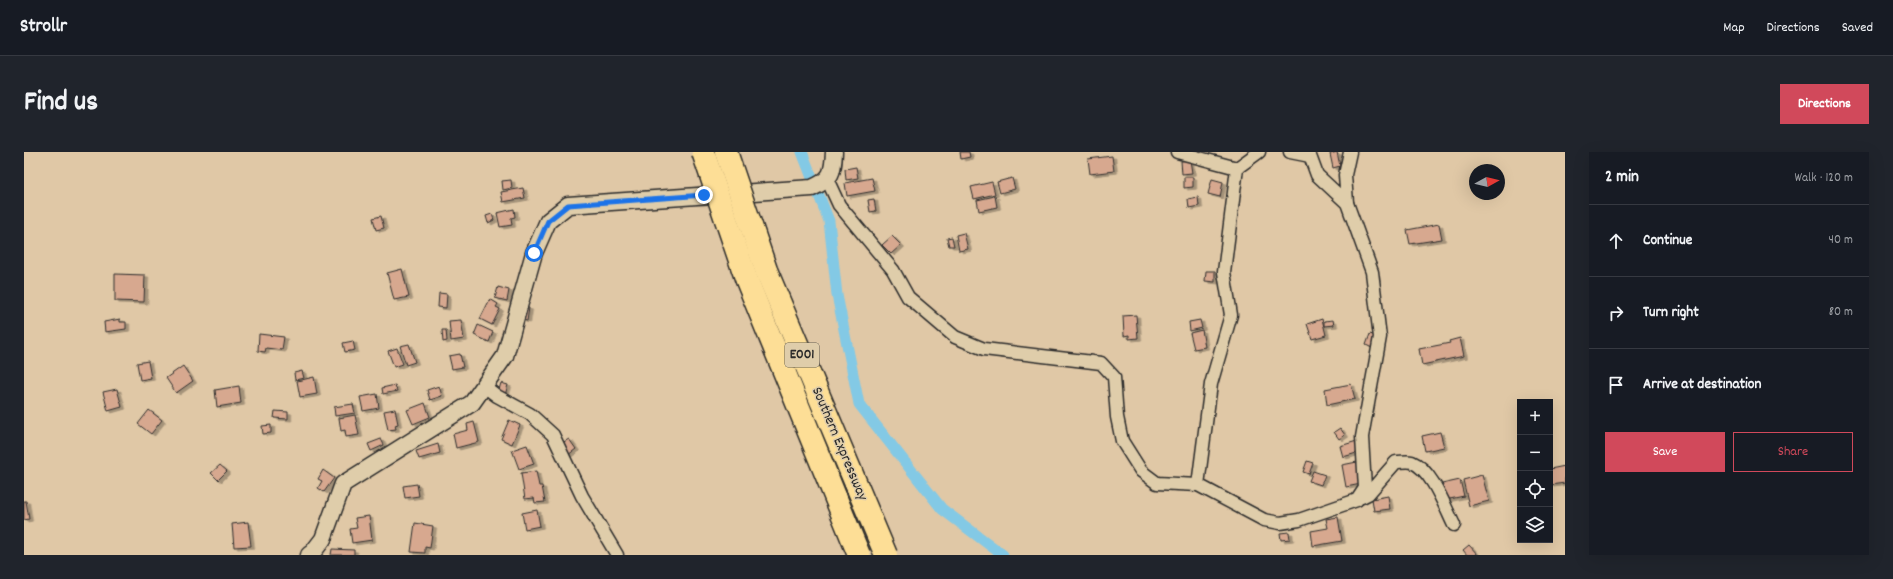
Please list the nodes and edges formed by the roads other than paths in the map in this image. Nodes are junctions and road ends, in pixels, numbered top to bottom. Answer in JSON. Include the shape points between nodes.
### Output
{"nodes":[{"id":1,"x":703,"y":152,"type":"edge"},
{"id":2,"x":726,"y":152,"type":"edge"},
{"id":3,"x":834,"y":152,"type":"edge"},
{"id":4,"x":1177,"y":152,"type":"edge"},
{"id":5,"x":1259,"y":152,"type":"edge"},
{"id":6,"x":1290,"y":152,"type":"edge"},
{"id":7,"x":1350,"y":152,"type":"edge"},
{"id":8,"x":1237,"y":168,"type":"junction"},
{"id":9,"x":821,"y":183,"type":"junction"},
{"id":10,"x":1347,"y":203,"type":"junction"},
{"id":11,"x":484,"y":386,"type":"junction"},
{"id":12,"x":1198,"y":485,"type":"junction"},
{"id":13,"x":1357,"y":500,"type":"junction"},
{"id":14,"x":1454,"y":525,"type":"dead end"},
{"id":15,"x":308,"y":555,"type":"edge"},
{"id":16,"x":617,"y":555,"type":"edge"},
{"id":17,"x":859,"y":555,"type":"edge"},
{"id":18,"x":886,"y":555,"type":"edge"}],
"edges":[{"from":1,"to":17,"type":"highway","name":"Southern Expressway","number":"E001","bridge":true,"via":[[746,278]]},
{"from":2,"to":18,"type":"highway","name":"Southern Expressway","number":"E001","bridge":true,"via":[[766,270]]},
{"from":3,"to":9,"type":"street","via":[[833,169]]},
{"from":4,"to":8,"type":"street"},
{"from":5,"to":8,"type":"street"},
{"from":6,"to":10,"type":"street","via":[[1310,156],[1317,175]]},
{"from":7,"to":10,"type":"street","via":[[1346,175]]},
{"from":8,"to":12,"type":"street","via":[[1224,272],[1230,315],[1211,384]]},
{"from":9,"to":11,"type":"street","via":[[568,205],[548,221],[534,253],[505,356]]},
{"from":9,"to":12,"type":"street","via":[[893,270],[908,297],[955,337],[984,349],[1101,363],[1114,377],[1122,441],[1141,470],[1157,483]]},
{"from":10,"to":13,"type":"street","via":[[1372,272],[1380,338],[1362,437],[1365,488]]},
{"from":11,"to":15,"type":"street","via":[[472,403],[343,484],[323,539]]},
{"from":11,"to":16,"type":"street","via":[[530,414],[553,435],[582,496]]},
{"from":12,"to":13,"type":"street","via":[[1264,520],[1280,523],[1300,520]]},
{"from":13,"to":14,"type":"street","via":[[1368,494],[1396,462],[1411,462],[1426,472]]}]}
